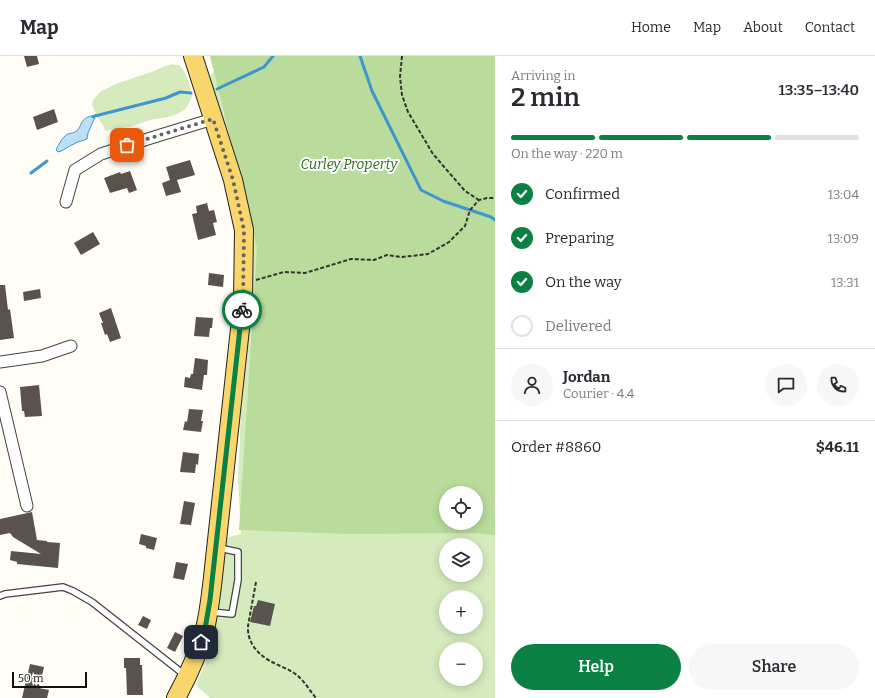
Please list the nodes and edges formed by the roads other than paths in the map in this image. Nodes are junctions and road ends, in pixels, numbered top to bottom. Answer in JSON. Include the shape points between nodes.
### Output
{"nodes":[{"id":1,"x":193,"y":56,"type":"edge"},
{"id":2,"x":213,"y":119,"type":"junction"},
{"id":3,"x":66,"y":202,"type":"dead end"},
{"id":4,"x":71,"y":346,"type":"dead end"},
{"id":5,"x":0,"y":362,"type":"edge"},
{"id":6,"x":0,"y":392,"type":"edge"},
{"id":7,"x":27,"y":506,"type":"dead end"},
{"id":8,"x":216,"y":548,"type":"junction"},
{"id":9,"x":0,"y":596,"type":"edge"},
{"id":10,"x":208,"y":612,"type":"junction"},
{"id":11,"x":187,"y":677,"type":"junction"},
{"id":12,"x":176,"y":698,"type":"edge"}],
"edges":[{"from":1,"to":2,"type":"main road"},
{"from":2,"to":3,"type":"street","via":[[101,154],[75,170]]},
{"from":2,"to":8,"type":"main road","via":[[233,180],[244,230],[243,301]]},
{"from":4,"to":5,"type":"street","via":[[42,356]]},
{"from":6,"to":7,"type":"street"},
{"from":8,"to":10,"type":"main road"},
{"from":8,"to":10,"type":"lane","via":[[238,552],[238,580],[232,614]]},
{"from":9,"to":11,"type":"lane","via":[[63,587],[73,591],[92,602]]},
{"from":10,"to":11,"type":"main road","via":[[201,642]]},
{"from":11,"to":12,"type":"main road"}]}
